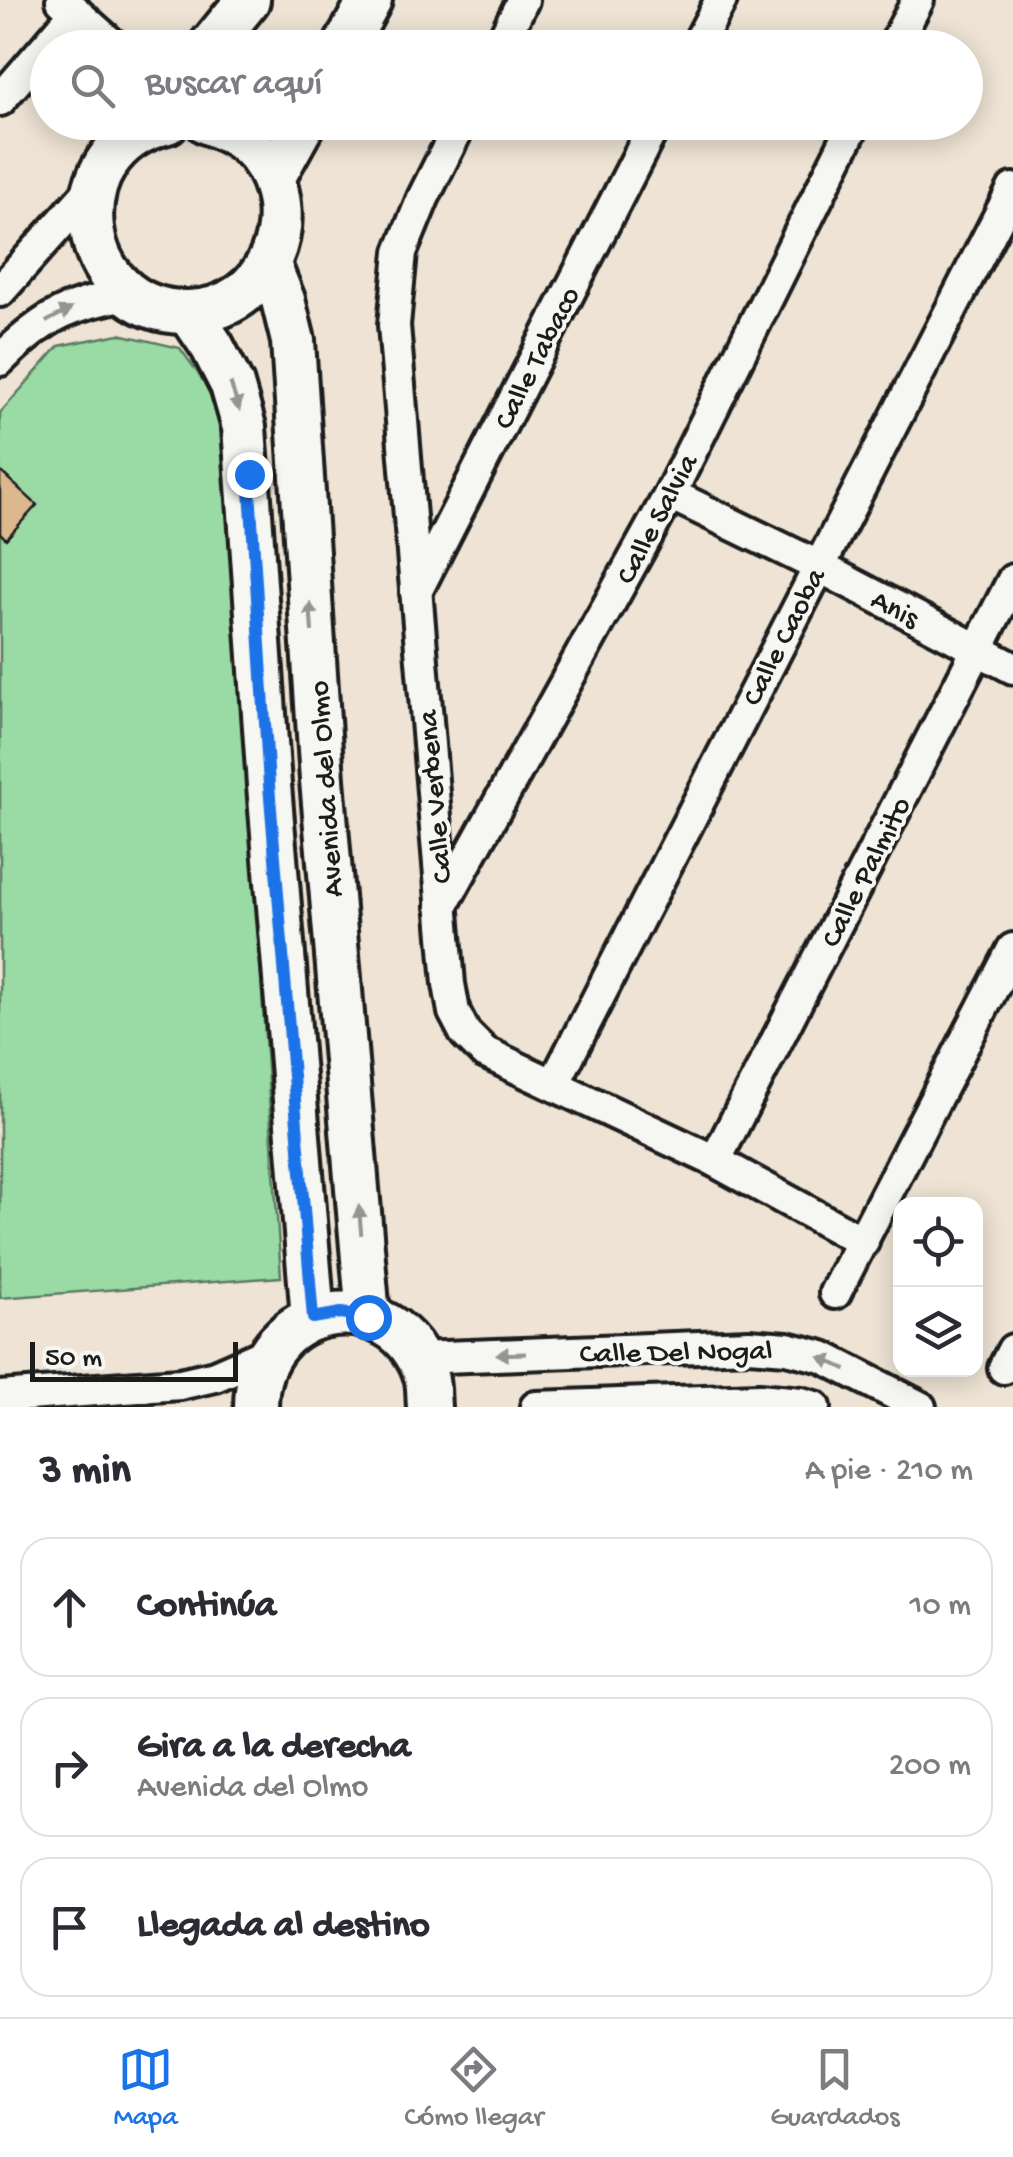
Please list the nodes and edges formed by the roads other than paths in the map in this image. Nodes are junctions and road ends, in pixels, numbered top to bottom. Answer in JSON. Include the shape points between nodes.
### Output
{"nodes":[{"id":1,"x":248,"y":0,"type":"edge"},
{"id":2,"x":370,"y":0,"type":"edge"},
{"id":3,"x":523,"y":0,"type":"edge"},
{"id":4,"x":721,"y":0,"type":"edge"},
{"id":5,"x":918,"y":0,"type":"edge"},
{"id":6,"x":69,"y":6,"type":"edge"},
{"id":7,"x":51,"y":30,"type":"edge"},
{"id":8,"x":96,"y":30,"type":"edge"},
{"id":9,"x":223,"y":30,"type":"edge"},
{"id":10,"x":354,"y":30,"type":"edge"},
{"id":11,"x":508,"y":30,"type":"edge"},
{"id":12,"x":705,"y":30,"type":"edge"},
{"id":13,"x":903,"y":30,"type":"edge"},
{"id":14,"x":30,"y":59,"type":"edge"},
{"id":15,"x":0,"y":100,"type":"edge"},
{"id":16,"x":127,"y":140,"type":"edge"},
{"id":17,"x":242,"y":140,"type":"edge"},
{"id":18,"x":294,"y":140,"type":"edge"},
{"id":19,"x":452,"y":140,"type":"edge"},
{"id":20,"x":647,"y":140,"type":"edge"},
{"id":21,"x":846,"y":140,"type":"edge"},
{"id":22,"x":273,"y":178,"type":"junction"},
{"id":23,"x":94,"y":186,"type":"junction"},
{"id":24,"x":1013,"y":189,"type":"edge"},
{"id":25,"x":268,"y":264,"type":"junction"},
{"id":26,"x":0,"y":291,"type":"edge"},
{"id":27,"x":130,"y":294,"type":"junction"},
{"id":28,"x":188,"y":312,"type":"junction"},
{"id":29,"x":0,"y":360,"type":"edge"},
{"id":30,"x":670,"y":494,"type":"junction"},
{"id":31,"x":818,"y":566,"type":"junction"},
{"id":32,"x":1013,"y":580,"type":"edge"},
{"id":33,"x":416,"y":592,"type":"junction"},
{"id":34,"x":977,"y":650,"type":"junction"},
{"id":35,"x":1013,"y":668,"type":"edge"},
{"id":36,"x":322,"y":780,"type":"junction"},
{"id":37,"x":269,"y":785,"type":"junction"},
{"id":38,"x":442,"y":906,"type":"junction"},
{"id":39,"x":1013,"y":949,"type":"edge"},
{"id":40,"x":554,"y":1084,"type":"junction"},
{"id":41,"x":715,"y":1161,"type":"junction"},
{"id":42,"x":863,"y":1242,"type":"junction"},
{"id":43,"x":835,"y":1293,"type":"dead end"},
{"id":44,"x":368,"y":1317,"type":"junction"},
{"id":45,"x":313,"y":1318,"type":"junction"},
{"id":46,"x":270,"y":1352,"type":"junction"},
{"id":47,"x":418,"y":1358,"type":"junction"},
{"id":48,"x":0,"y":1397,"type":"edge"},
{"id":49,"x":256,"y":1407,"type":"edge"},
{"id":50,"x":429,"y":1407,"type":"edge"},
{"id":51,"x":536,"y":1407,"type":"edge"},
{"id":52,"x":815,"y":1407,"type":"edge"},
{"id":53,"x":920,"y":1407,"type":"edge"}],
"edges":[{"from":1,"to":9,"type":"street"},
{"from":2,"to":10,"type":"street"},
{"from":3,"to":11,"type":"street"},
{"from":4,"to":12,"type":"street"},
{"from":5,"to":13,"type":"street"},
{"from":6,"to":7,"type":"street"},
{"from":6,"to":8,"type":"street"},
{"from":14,"to":15,"type":"street"},
{"from":16,"to":23,"type":"street"},
{"from":17,"to":22,"type":"street"},
{"from":18,"to":22,"type":"street"},
{"from":19,"to":33,"type":"street","name":"Calle Verbena","via":[[401,252],[394,325]]},
{"from":20,"to":33,"type":"street","name":"Calle Tabaco"},
{"from":21,"to":30,"type":"street","name":"Calle Salvia"},
{"from":22,"to":25,"type":"street","via":[[281,206]]},
{"from":23,"to":26,"type":"street"},
{"from":23,"to":27,"type":"street","via":[[94,246]]},
{"from":24,"to":31,"type":"street","name":"Calle Caoba"},
{"from":25,"to":28,"type":"street","via":[[248,289],[220,306]]},
{"from":36,"to":25,"type":"street","name":"Avenida del Olmo","one_way":true,"via":[[293,341]]},
{"from":27,"to":28,"type":"street","via":[[158,308]]},
{"from":29,"to":27,"type":"street","one_way":true,"via":[[66,309]]},
{"from":28,"to":37,"type":"street","name":"Avenida del Olmo","one_way":true,"via":[[232,385],[244,426]]},
{"from":30,"to":31,"type":"street","name":"Anis"},
{"from":30,"to":38,"type":"street","name":"Calle Salvia"},
{"from":31,"to":34,"type":"street","name":"Anis"},
{"from":31,"to":40,"type":"street","name":"Calle Caoba"},
{"from":32,"to":34,"type":"street","name":"Calle Palmito"},
{"from":33,"to":38,"type":"street","name":"Calle Verbena"},
{"from":34,"to":35,"type":"street","name":"Anis"},
{"from":34,"to":41,"type":"street","name":"Calle Palmito"},
{"from":36,"to":37,"type":"street"},
{"from":44,"to":36,"type":"street","name":"Avenida del Olmo","one_way":true},
{"from":37,"to":45,"type":"street","name":"Avenida del Olmo"},
{"from":38,"to":40,"type":"street","name":"Calle Verbena","via":[[454,1012],[466,1033],[484,1052]]},
{"from":39,"to":42,"type":"street"},
{"from":40,"to":41,"type":"street","name":"Calle Verbena"},
{"from":41,"to":42,"type":"street","name":"Calle Verbena"},
{"from":42,"to":43,"type":"street"},
{"from":44,"to":45,"type":"street"},
{"from":44,"to":47,"type":"street","via":[[394,1331]]},
{"from":45,"to":46,"type":"street"},
{"from":46,"to":48,"type":"street","via":[[180,1384]]},
{"from":46,"to":49,"type":"street","via":[[258,1377]]},
{"from":47,"to":50,"type":"street"},
{"from":53,"to":47,"type":"street","name":"Calle Del Nogal","one_way":true,"via":[[823,1358],[748,1344]]},
{"from":51,"to":52,"type":"street","name":"Calle Del Nogal","via":[[759,1399]]}]}
